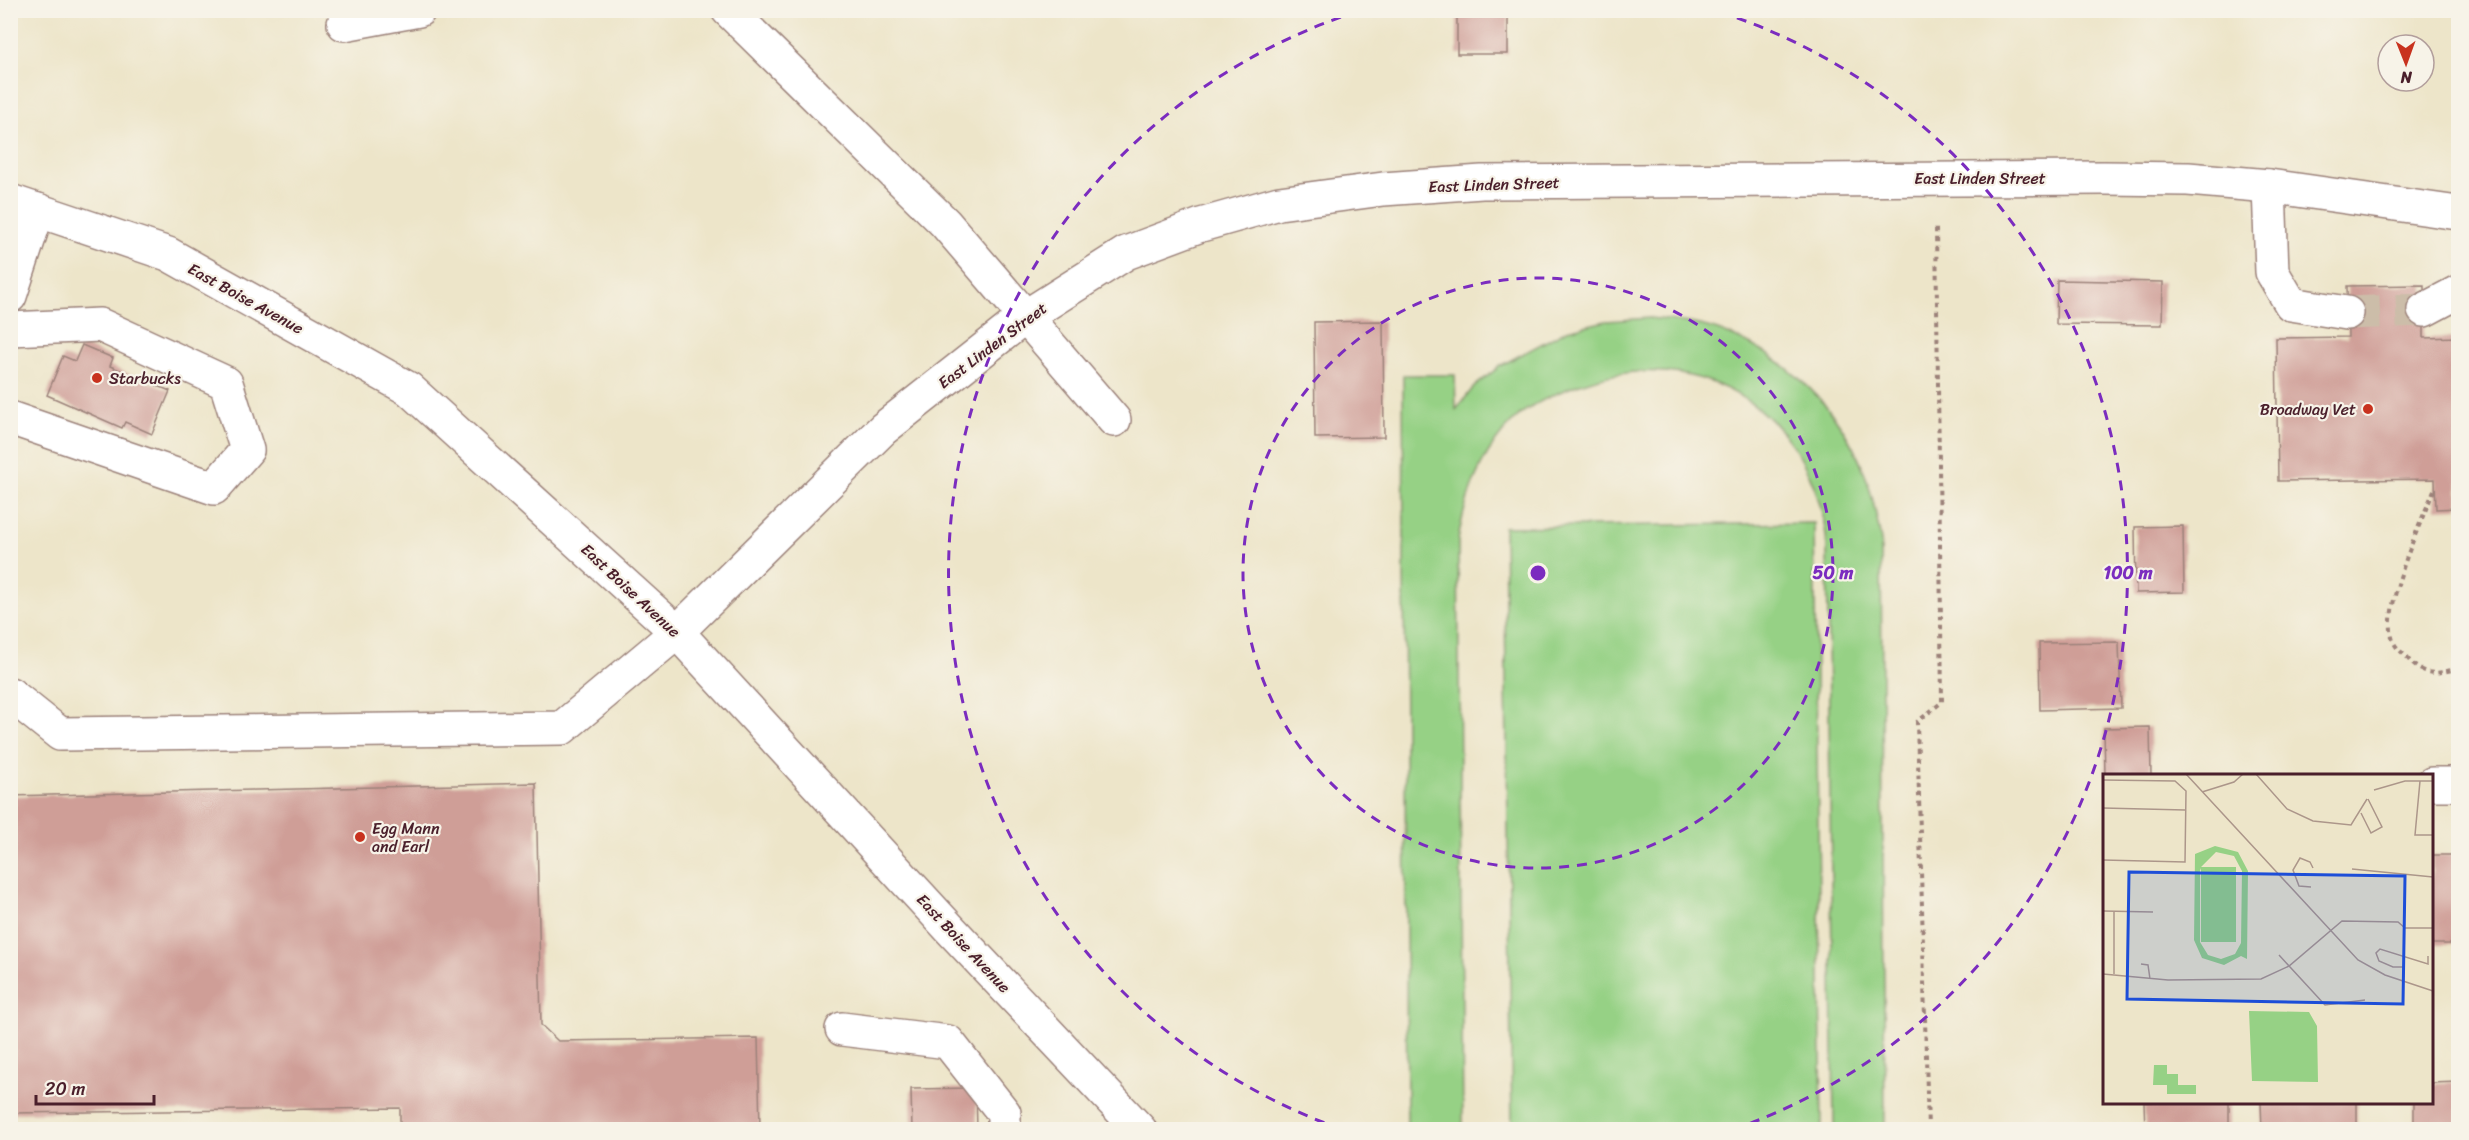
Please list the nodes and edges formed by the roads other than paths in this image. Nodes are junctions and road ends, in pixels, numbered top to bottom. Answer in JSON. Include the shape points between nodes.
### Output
{"nodes":[{"id":1,"x":419,"y":10,"type":"edge"},
{"id":2,"x":728,"y":10,"type":"edge"},
{"id":3,"x":344,"y":24,"type":"dead end"},
{"id":4,"x":2269,"y":186,"type":"junction"},
{"id":5,"x":24,"y":205,"type":"edge"},
{"id":6,"x":2458,"y":213,"type":"edge"},
{"id":7,"x":2458,"y":292,"type":"edge"},
{"id":8,"x":10,"y":296,"type":"edge"},
{"id":9,"x":2424,"y":310,"type":"tunnel mouth"},
{"id":10,"x":2347,"y":313,"type":"tunnel mouth"},
{"id":11,"x":1025,"y":317,"type":"junction"},
{"id":12,"x":10,"y":329,"type":"edge"},
{"id":13,"x":10,"y":418,"type":"edge"},
{"id":14,"x":1114,"y":420,"type":"dead end"},
{"id":15,"x":677,"y":632,"type":"junction"},
{"id":16,"x":10,"y":693,"type":"edge"},
{"id":17,"x":2433,"y":784,"type":"edge"},
{"id":18,"x":2458,"y":784,"type":"edge"},
{"id":19,"x":842,"y":1029,"type":"dead end"},
{"id":20,"x":1004,"y":1130,"type":"edge"},
{"id":21,"x":1140,"y":1130,"type":"edge"}],
"edges":[{"from":1,"to":3,"type":"street"},
{"from":2,"to":11,"type":"street","via":[[945,223]]},
{"from":4,"to":6,"type":"street","name":"East Linden Street"},
{"from":4,"to":10,"type":"street","via":[[2272,272],[2291,304]]},
{"from":4,"to":11,"type":"street","name":"East Linden Street","via":[[2188,179],[1934,178],[1482,182],[1383,189],[1279,204],[1202,225],[1126,253]]},
{"from":5,"to":8,"type":"street"},
{"from":5,"to":15,"type":"street","name":"East Boise Avenue","via":[[168,254],[409,388]]},
{"from":7,"to":9,"type":"street"},
{"from":11,"to":14,"type":"street"},
{"from":11,"to":15,"type":"street","name":"East Linden Street","via":[[883,429]]},
{"from":12,"to":13,"type":"street","via":[[100,325],[226,383],[247,450],[214,488]]},
{"from":15,"to":16,"type":"street","name":"East Linden Street","via":[[562,728],[60,734]]},
{"from":15,"to":21,"type":"street","name":"East Boise Avenue"},
{"from":17,"to":18,"type":"street"},
{"from":19,"to":20,"type":"street","via":[[948,1041],[1004,1113]]}]}
